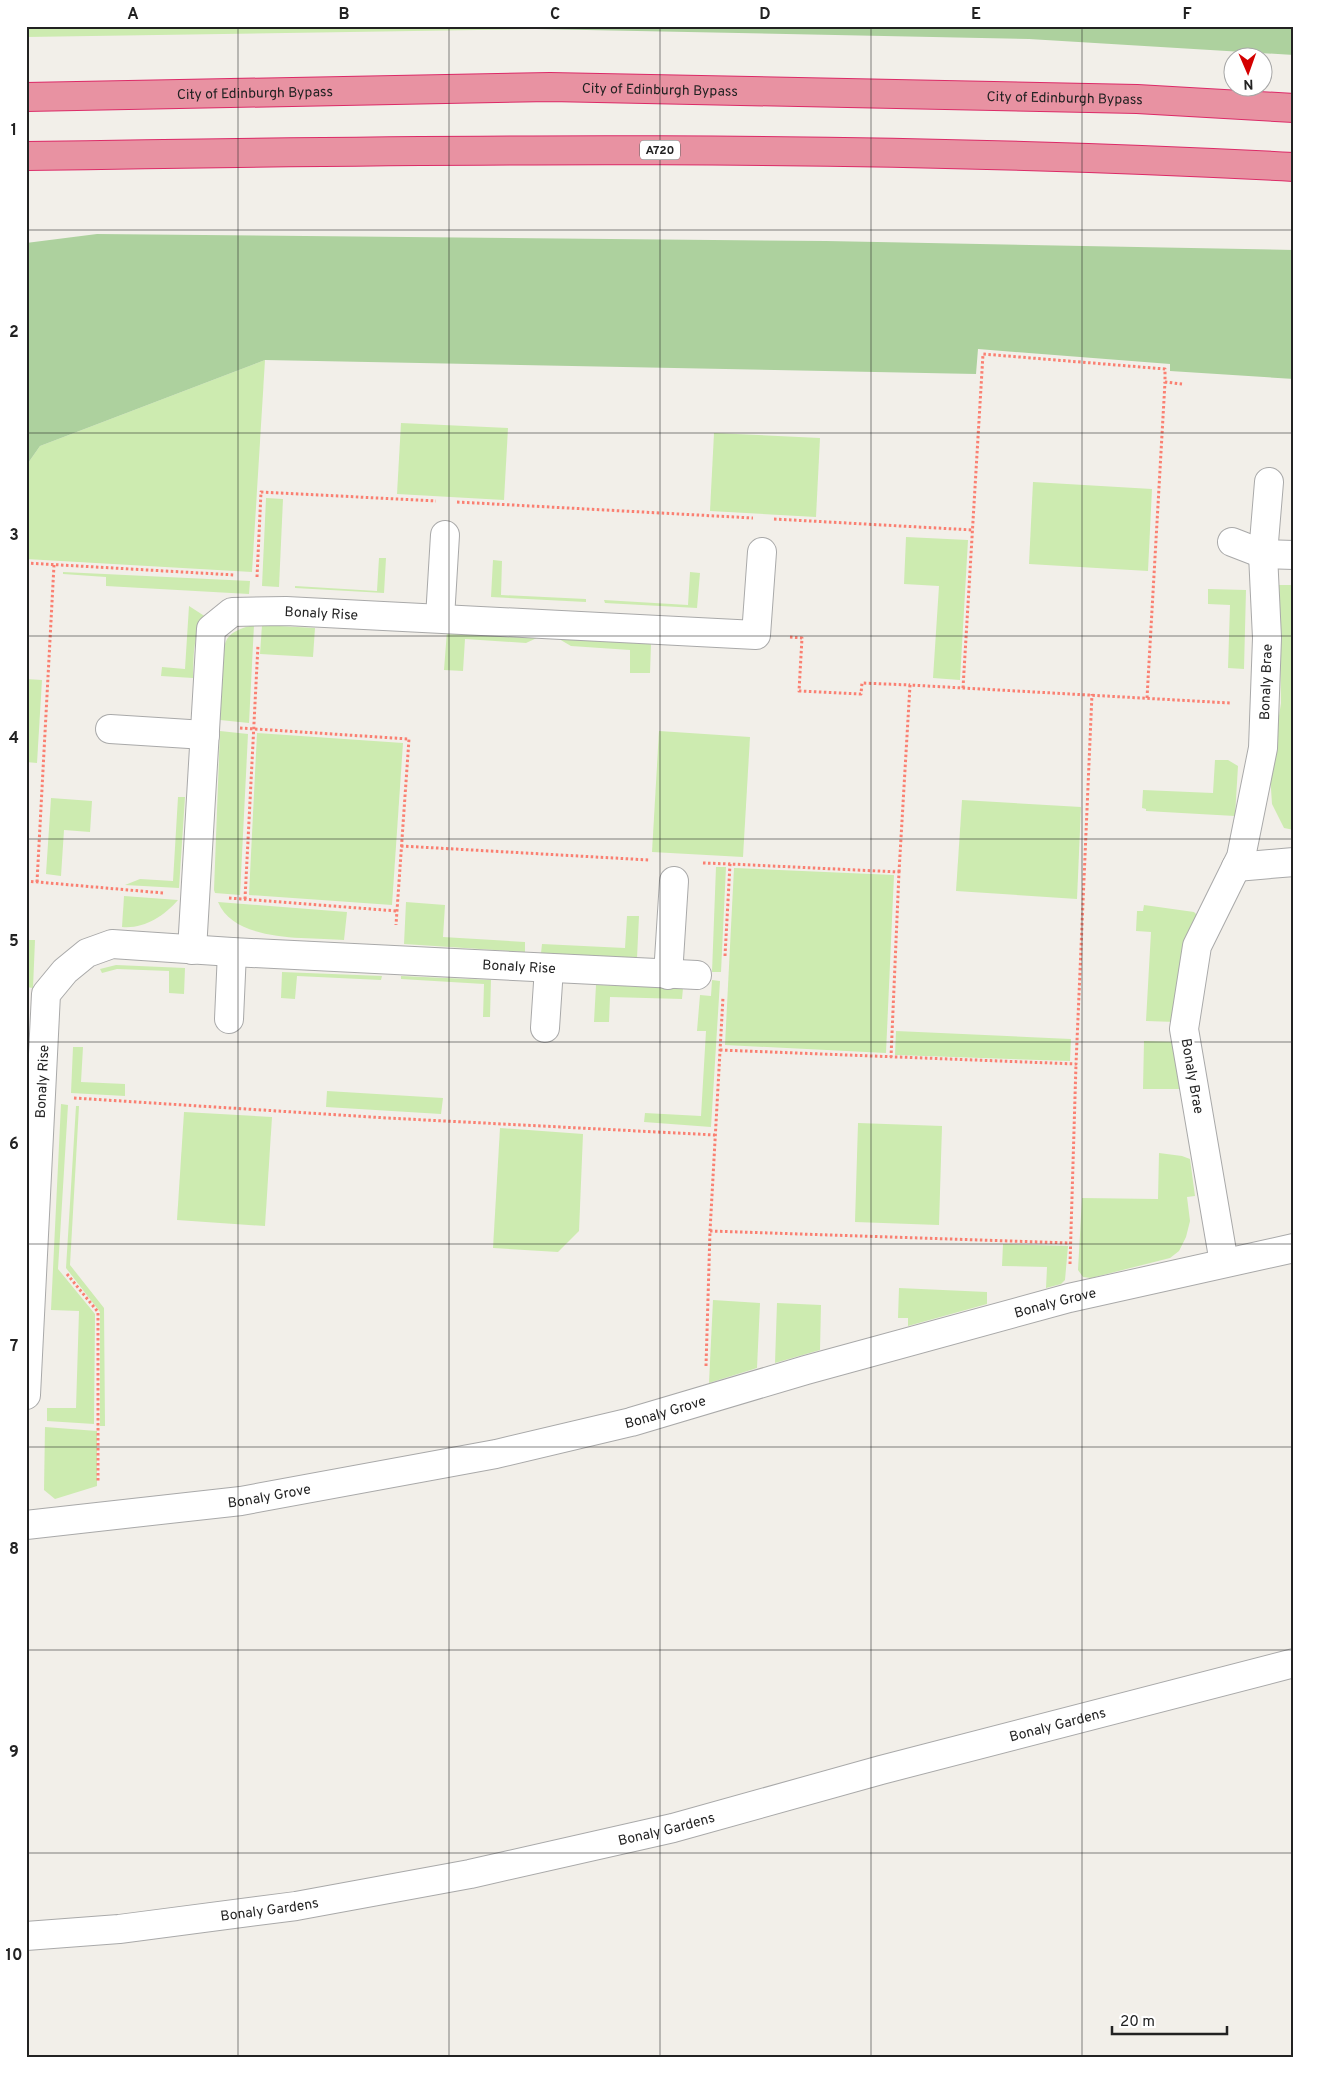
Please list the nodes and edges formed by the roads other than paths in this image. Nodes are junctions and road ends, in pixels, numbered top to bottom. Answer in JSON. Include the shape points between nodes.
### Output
{"nodes":[{"id":1,"x":30,"y":97,"type":"edge"},
{"id":2,"x":1294,"y":108,"type":"edge"},
{"id":3,"x":27,"y":156,"type":"edge"},
{"id":4,"x":1294,"y":167,"type":"edge"},
{"id":5,"x":1269,"y":482,"type":"dead end"},
{"id":6,"x":444,"y":535,"type":"dead end"},
{"id":7,"x":1232,"y":542,"type":"dead end"},
{"id":8,"x":762,"y":552,"type":"dead end"},
{"id":9,"x":1264,"y":554,"type":"junction"},
{"id":10,"x":1294,"y":555,"type":"edge"},
{"id":11,"x":440,"y":618,"type":"junction"},
{"id":12,"x":110,"y":729,"type":"dead end"},
{"id":13,"x":205,"y":730,"type":"junction"},
{"id":14,"x":1294,"y":862,"type":"edge"},
{"id":15,"x":1236,"y":867,"type":"junction"},
{"id":16,"x":674,"y":880,"type":"dead end"},
{"id":17,"x":192,"y":950,"type":"junction"},
{"id":18,"x":232,"y":952,"type":"junction"},
{"id":19,"x":550,"y":968,"type":"junction"},
{"id":20,"x":668,"y":974,"type":"junction"},
{"id":21,"x":697,"y":976,"type":"dead end"},
{"id":22,"x":229,"y":1019,"type":"dead end"},
{"id":23,"x":545,"y":1028,"type":"dead end"},
{"id":24,"x":35,"y":1041,"type":"edge"},
{"id":25,"x":1294,"y":1248,"type":"edge"},
{"id":26,"x":1224,"y":1263,"type":"junction"},
{"id":27,"x":27,"y":1353,"type":"edge"},
{"id":28,"x":26,"y":1394,"type":"edge"},
{"id":29,"x":26,"y":1525,"type":"edge"},
{"id":30,"x":1294,"y":1662,"type":"edge"},
{"id":31,"x":26,"y":1936,"type":"edge"}],
"edges":[{"from":1,"to":2,"type":"highway","name":"City of Edinburgh Bypass","via":[[550,87],[1137,99]]},
{"from":3,"to":4,"type":"highway","number":"A720","via":[[574,149],[1131,158]]},
{"from":5,"to":9,"type":"street","name":"Bonaly Brae"},
{"from":6,"to":11,"type":"street"},
{"from":7,"to":9,"type":"street"},
{"from":8,"to":11,"type":"street","name":"Bonaly Rise","via":[[756,635]]},
{"from":9,"to":10,"type":"street"},
{"from":9,"to":15,"type":"street","name":"Bonaly Brae","via":[[1268,638],[1263,748]]},
{"from":11,"to":13,"type":"street","name":"Bonaly Rise","via":[[257,610],[232,612],[212,629]]},
{"from":12,"to":13,"type":"street"},
{"from":13,"to":17,"type":"street","name":"Bonaly Rise"},
{"from":14,"to":15,"type":"street"},
{"from":15,"to":26,"type":"street","name":"Bonaly Brae","via":[[1198,946],[1184,1029]]},
{"from":16,"to":20,"type":"street"},
{"from":17,"to":18,"type":"street","name":"Bonaly Rise"},
{"from":17,"to":24,"type":"street","name":"Bonaly Rise","via":[[112,944],[88,953],[65,970],[46,994]]},
{"from":18,"to":19,"type":"street","name":"Bonaly Rise"},
{"from":18,"to":22,"type":"street"},
{"from":19,"to":20,"type":"street","name":"Bonaly Rise"},
{"from":19,"to":23,"type":"street"},
{"from":20,"to":21,"type":"street","name":"Bonaly Rise"},
{"from":24,"to":27,"type":"street","name":"Bonaly Rise","via":[[40,1095]]},
{"from":25,"to":26,"type":"street","name":"Bonaly Grove"},
{"from":26,"to":29,"type":"street","name":"Bonaly Grove","via":[[1069,1298],[631,1422],[496,1454],[241,1501]]},
{"from":27,"to":28,"type":"street","name":"Bonaly Rise"},
{"from":30,"to":31,"type":"street","name":"Bonaly Gardens","via":[[673,1828],[470,1874],[296,1906],[119,1929]]}]}
